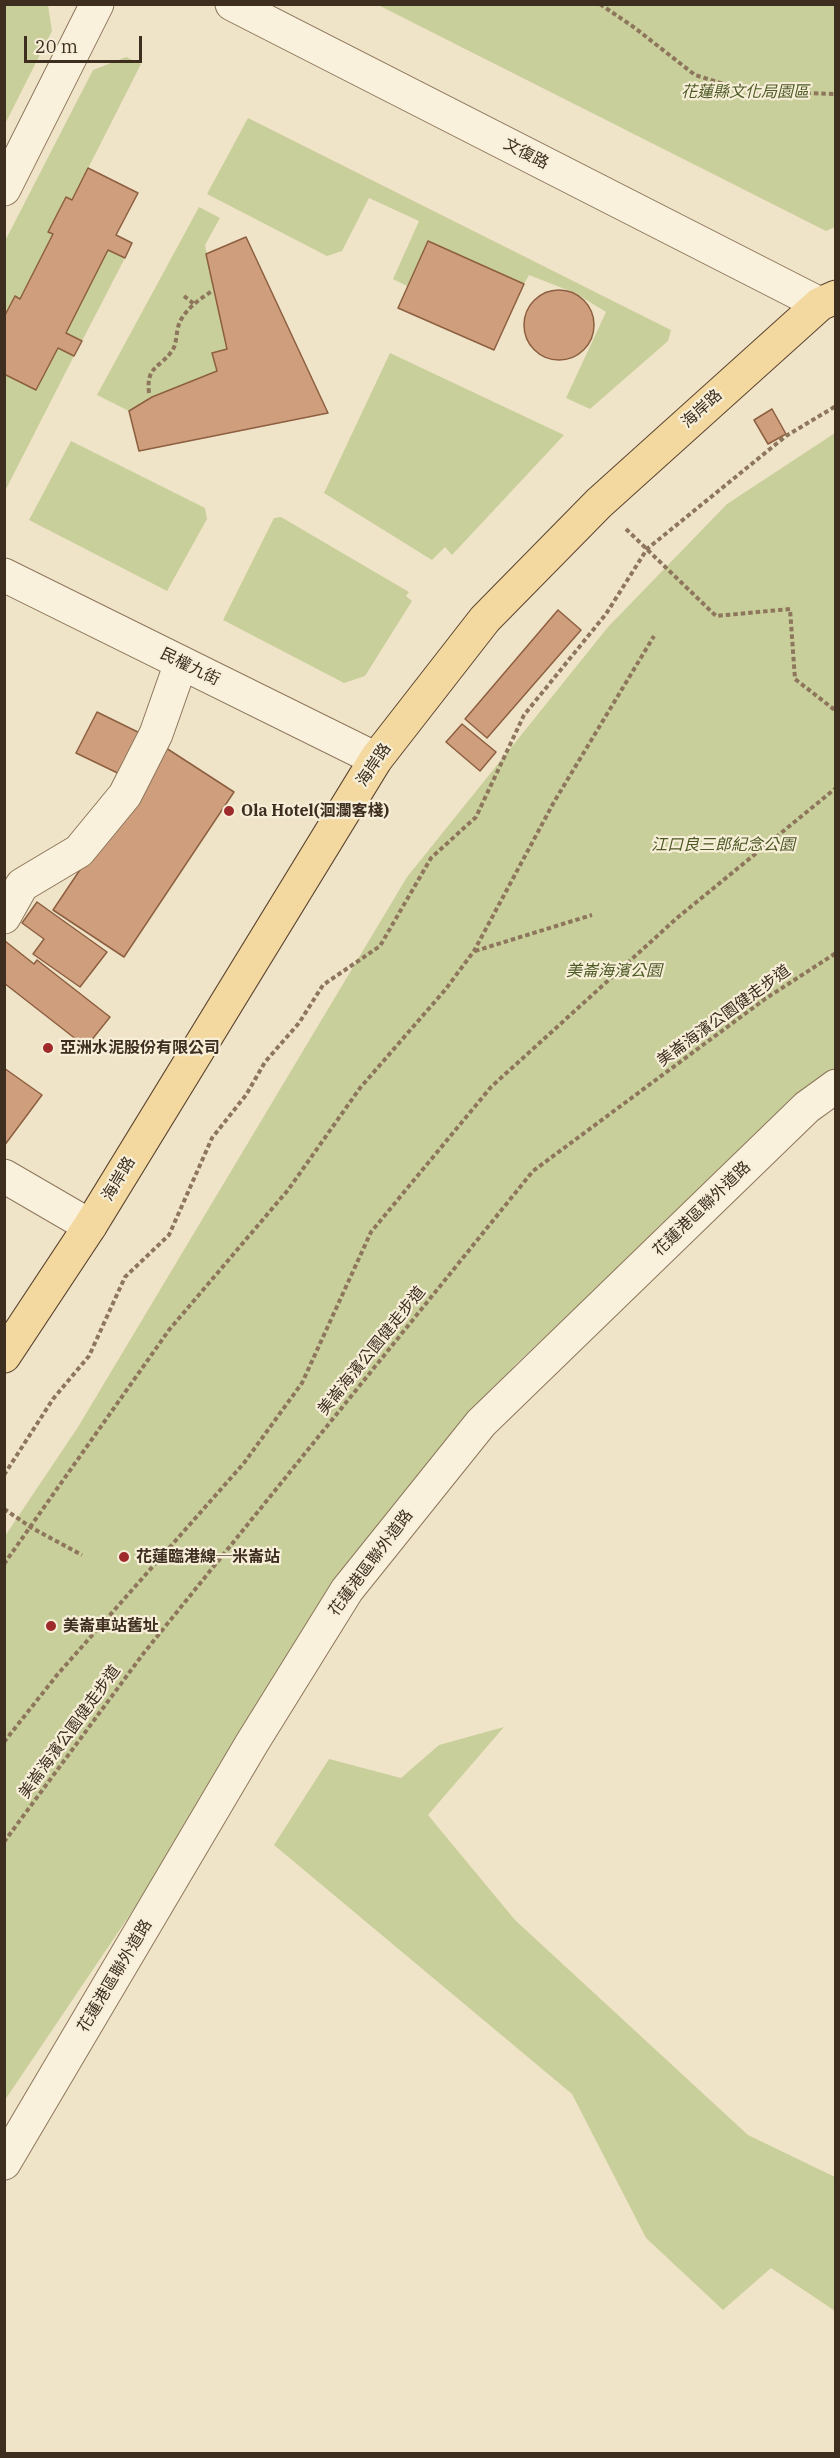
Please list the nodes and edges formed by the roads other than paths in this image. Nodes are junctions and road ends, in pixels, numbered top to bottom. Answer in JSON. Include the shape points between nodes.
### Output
{"nodes":[{"id":1,"x":97,"y":4,"type":"edge"},
{"id":2,"x":232,"y":4,"type":"edge"},
{"id":3,"x":4,"y":189,"type":"edge"},
{"id":4,"x":828,"y":301,"type":"edge"},
{"id":5,"x":6,"y":580,"type":"edge"},
{"id":6,"x":181,"y":663,"type":"junction"},
{"id":7,"x":376,"y":759,"type":"junction"},
{"id":8,"x":4,"y":916,"type":"edge"},
{"id":9,"x":836,"y":1086,"type":"edge"},
{"id":10,"x":4,"y":1176,"type":"edge"},
{"id":11,"x":90,"y":1226,"type":"junction"},
{"id":12,"x":4,"y":1356,"type":"edge"},
{"id":13,"x":4,"y":2163,"type":"edge"}],
"edges":[{"from":1,"to":3,"type":"street"},
{"from":2,"to":4,"type":"street","name":"文復路"},
{"from":4,"to":7,"type":"main road","name":"海岸路","via":[[599,503],[485,619]]},
{"from":5,"to":6,"type":"street","name":"民權九街"},
{"from":6,"to":7,"type":"street","name":"民權九街"},
{"from":6,"to":8,"type":"street","via":[[156,734],[125,795],[79,851],[22,885]]},
{"from":7,"to":11,"type":"main road","name":"海岸路"},
{"from":9,"to":13,"type":"street","name":"花蓮港區聯外道路","via":[[807,1107],[482,1423],[347,1590]]},
{"from":10,"to":11,"type":"street"},
{"from":11,"to":12,"type":"main road","name":"海岸路"}]}
